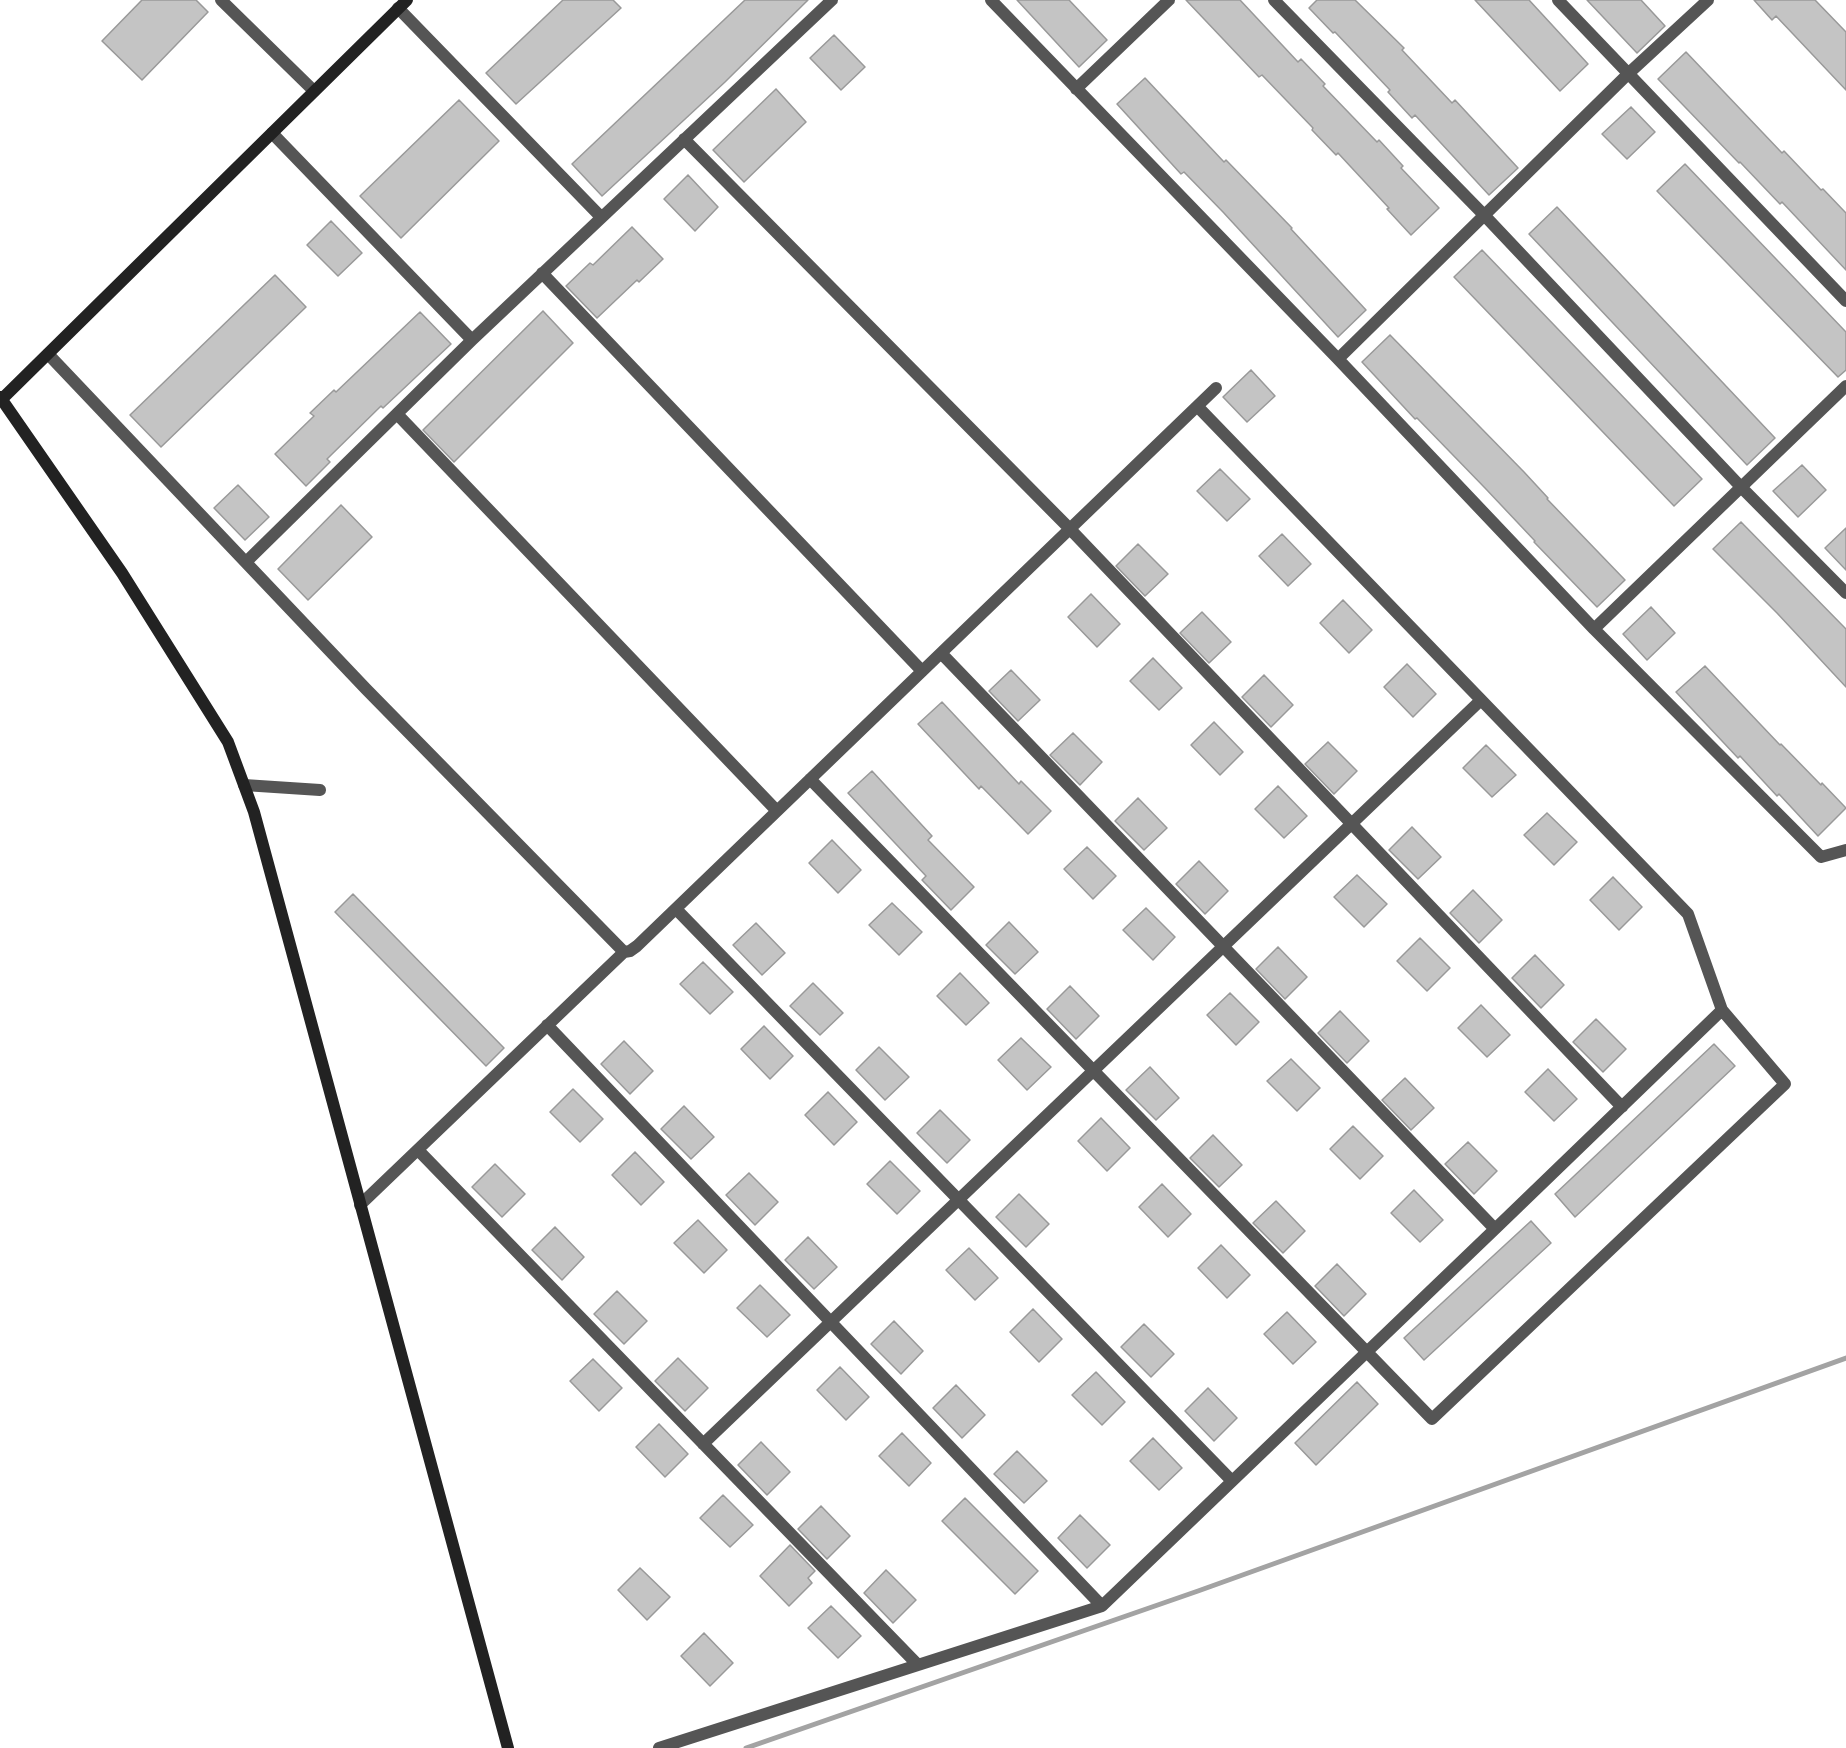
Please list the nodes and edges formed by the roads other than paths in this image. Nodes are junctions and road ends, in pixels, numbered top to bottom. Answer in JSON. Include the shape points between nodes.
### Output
{"nodes":[{"id":1,"x":221,"y":0,"type":"edge"},
{"id":2,"x":832,"y":0,"type":"edge"},
{"id":3,"x":991,"y":0,"type":"edge"},
{"id":4,"x":1169,"y":0,"type":"edge"},
{"id":5,"x":1274,"y":0,"type":"edge"},
{"id":6,"x":1558,"y":0,"type":"edge"},
{"id":7,"x":1707,"y":0,"type":"edge"},
{"id":8,"x":403,"y":4,"type":"edge"},
{"id":9,"x":1629,"y":73,"type":"junction"},
{"id":10,"x":1076,"y":89,"type":"junction"},
{"id":11,"x":315,"y":91,"type":"junction"},
{"id":12,"x":272,"y":133,"type":"junction"},
{"id":13,"x":684,"y":139,"type":"junction"},
{"id":14,"x":1485,"y":216,"type":"junction"},
{"id":15,"x":601,"y":217,"type":"junction"},
{"id":16,"x":542,"y":273,"type":"junction"},
{"id":17,"x":1846,"y":301,"type":"edge"},
{"id":18,"x":472,"y":340,"type":"junction"},
{"id":19,"x":48,"y":354,"type":"junction"},
{"id":20,"x":1338,"y":359,"type":"junction"},
{"id":21,"x":1846,"y":386,"type":"edge"},
{"id":22,"x":1216,"y":388,"type":"dead end"},
{"id":23,"x":1,"y":399,"type":"edge"},
{"id":24,"x":1198,"y":406,"type":"junction"},
{"id":25,"x":397,"y":414,"type":"junction"},
{"id":26,"x":1741,"y":487,"type":"junction"},
{"id":27,"x":1070,"y":529,"type":"junction"},
{"id":28,"x":246,"y":562,"type":"junction"},
{"id":29,"x":1846,"y":593,"type":"edge"},
{"id":30,"x":1594,"y":629,"type":"junction"},
{"id":31,"x":941,"y":653,"type":"junction"},
{"id":32,"x":922,"y":671,"type":"junction"},
{"id":33,"x":1481,"y":700,"type":"junction"},
{"id":34,"x":810,"y":778,"type":"junction"},
{"id":35,"x":244,"y":785,"type":"junction"},
{"id":36,"x":320,"y":790,"type":"dead end"},
{"id":37,"x":777,"y":811,"type":"junction"},
{"id":38,"x":1352,"y":824,"type":"junction"},
{"id":39,"x":1846,"y":850,"type":"edge"},
{"id":40,"x":676,"y":909,"type":"junction"},
{"id":41,"x":1223,"y":947,"type":"junction"},
{"id":42,"x":624,"y":951,"type":"junction"},
{"id":43,"x":1722,"y":1010,"type":"junction"},
{"id":44,"x":547,"y":1025,"type":"junction"},
{"id":45,"x":1094,"y":1070,"type":"junction"},
{"id":46,"x":1622,"y":1107,"type":"junction"},
{"id":47,"x":418,"y":1150,"type":"junction"},
{"id":48,"x":958,"y":1200,"type":"junction"},
{"id":49,"x":360,"y":1205,"type":"junction"},
{"id":50,"x":1495,"y":1229,"type":"junction"},
{"id":51,"x":830,"y":1322,"type":"junction"},
{"id":52,"x":1367,"y":1352,"type":"junction"},
{"id":53,"x":703,"y":1444,"type":"junction"},
{"id":54,"x":1232,"y":1481,"type":"junction"},
{"id":55,"x":1102,"y":1606,"type":"junction"},
{"id":56,"x":918,"y":1665,"type":"junction"},
{"id":57,"x":508,"y":1748,"type":"edge"},
{"id":58,"x":659,"y":1748,"type":"edge"}],
"edges":[{"from":1,"to":11,"type":"street"},
{"from":2,"to":13,"type":"street"},
{"from":3,"to":10,"type":"street"},
{"from":4,"to":10,"type":"street"},
{"from":5,"to":14,"type":"street"},
{"from":6,"to":9,"type":"street"},
{"from":7,"to":9,"type":"street"},
{"from":8,"to":11,"type":"main road"},
{"from":8,"to":15,"type":"street"},
{"from":9,"to":14,"type":"street"},
{"from":9,"to":17,"type":"street"},
{"from":10,"to":20,"type":"street"},
{"from":11,"to":12,"type":"main road"},
{"from":12,"to":18,"type":"street"},
{"from":12,"to":19,"type":"main road"},
{"from":13,"to":15,"type":"street"},
{"from":13,"to":27,"type":"street"},
{"from":14,"to":20,"type":"street"},
{"from":14,"to":26,"type":"street"},
{"from":15,"to":16,"type":"street"},
{"from":16,"to":18,"type":"street"},
{"from":16,"to":32,"type":"street"},
{"from":18,"to":25,"type":"street"},
{"from":19,"to":23,"type":"main road"},
{"from":19,"to":28,"type":"street"},
{"from":20,"to":30,"type":"street"},
{"from":21,"to":26,"type":"street"},
{"from":22,"to":24,"type":"street"},
{"from":23,"to":35,"type":"main road","via":[[135,592],[228,742]]},
{"from":24,"to":27,"type":"street"},
{"from":24,"to":33,"type":"street"},
{"from":25,"to":28,"type":"street"},
{"from":25,"to":37,"type":"street"},
{"from":26,"to":29,"type":"street"},
{"from":26,"to":30,"type":"street"},
{"from":27,"to":31,"type":"street"},
{"from":27,"to":38,"type":"street"},
{"from":28,"to":42,"type":"street"},
{"from":30,"to":39,"type":"street","via":[[1821,857]]},
{"from":31,"to":32,"type":"street"},
{"from":31,"to":41,"type":"street"},
{"from":32,"to":34,"type":"street"},
{"from":33,"to":38,"type":"street"},
{"from":33,"to":43,"type":"street","via":[[1688,914]]},
{"from":34,"to":37,"type":"street"},
{"from":34,"to":45,"type":"street"},
{"from":35,"to":36,"type":"street"},
{"from":35,"to":49,"type":"main road"},
{"from":37,"to":40,"type":"street"},
{"from":38,"to":41,"type":"street"},
{"from":38,"to":46,"type":"street"},
{"from":40,"to":42,"type":"street","via":[[637,946]]},
{"from":40,"to":48,"type":"street"},
{"from":41,"to":45,"type":"street"},
{"from":41,"to":50,"type":"street"},
{"from":42,"to":44,"type":"street"},
{"from":43,"to":46,"type":"street"},
{"from":43,"to":52,"type":"street","via":[[1785,1084],[1432,1419]]},
{"from":44,"to":47,"type":"street"},
{"from":44,"to":51,"type":"street"},
{"from":45,"to":48,"type":"street"},
{"from":45,"to":52,"type":"street"},
{"from":46,"to":50,"type":"street"},
{"from":47,"to":49,"type":"street"},
{"from":47,"to":53,"type":"street"},
{"from":48,"to":51,"type":"street"},
{"from":48,"to":54,"type":"street"},
{"from":49,"to":57,"type":"main road"},
{"from":50,"to":52,"type":"street"},
{"from":51,"to":53,"type":"street"},
{"from":51,"to":55,"type":"street"},
{"from":52,"to":54,"type":"street"},
{"from":53,"to":56,"type":"street"},
{"from":54,"to":55,"type":"street"},
{"from":55,"to":56,"type":"street"},
{"from":56,"to":58,"type":"street"}]}
